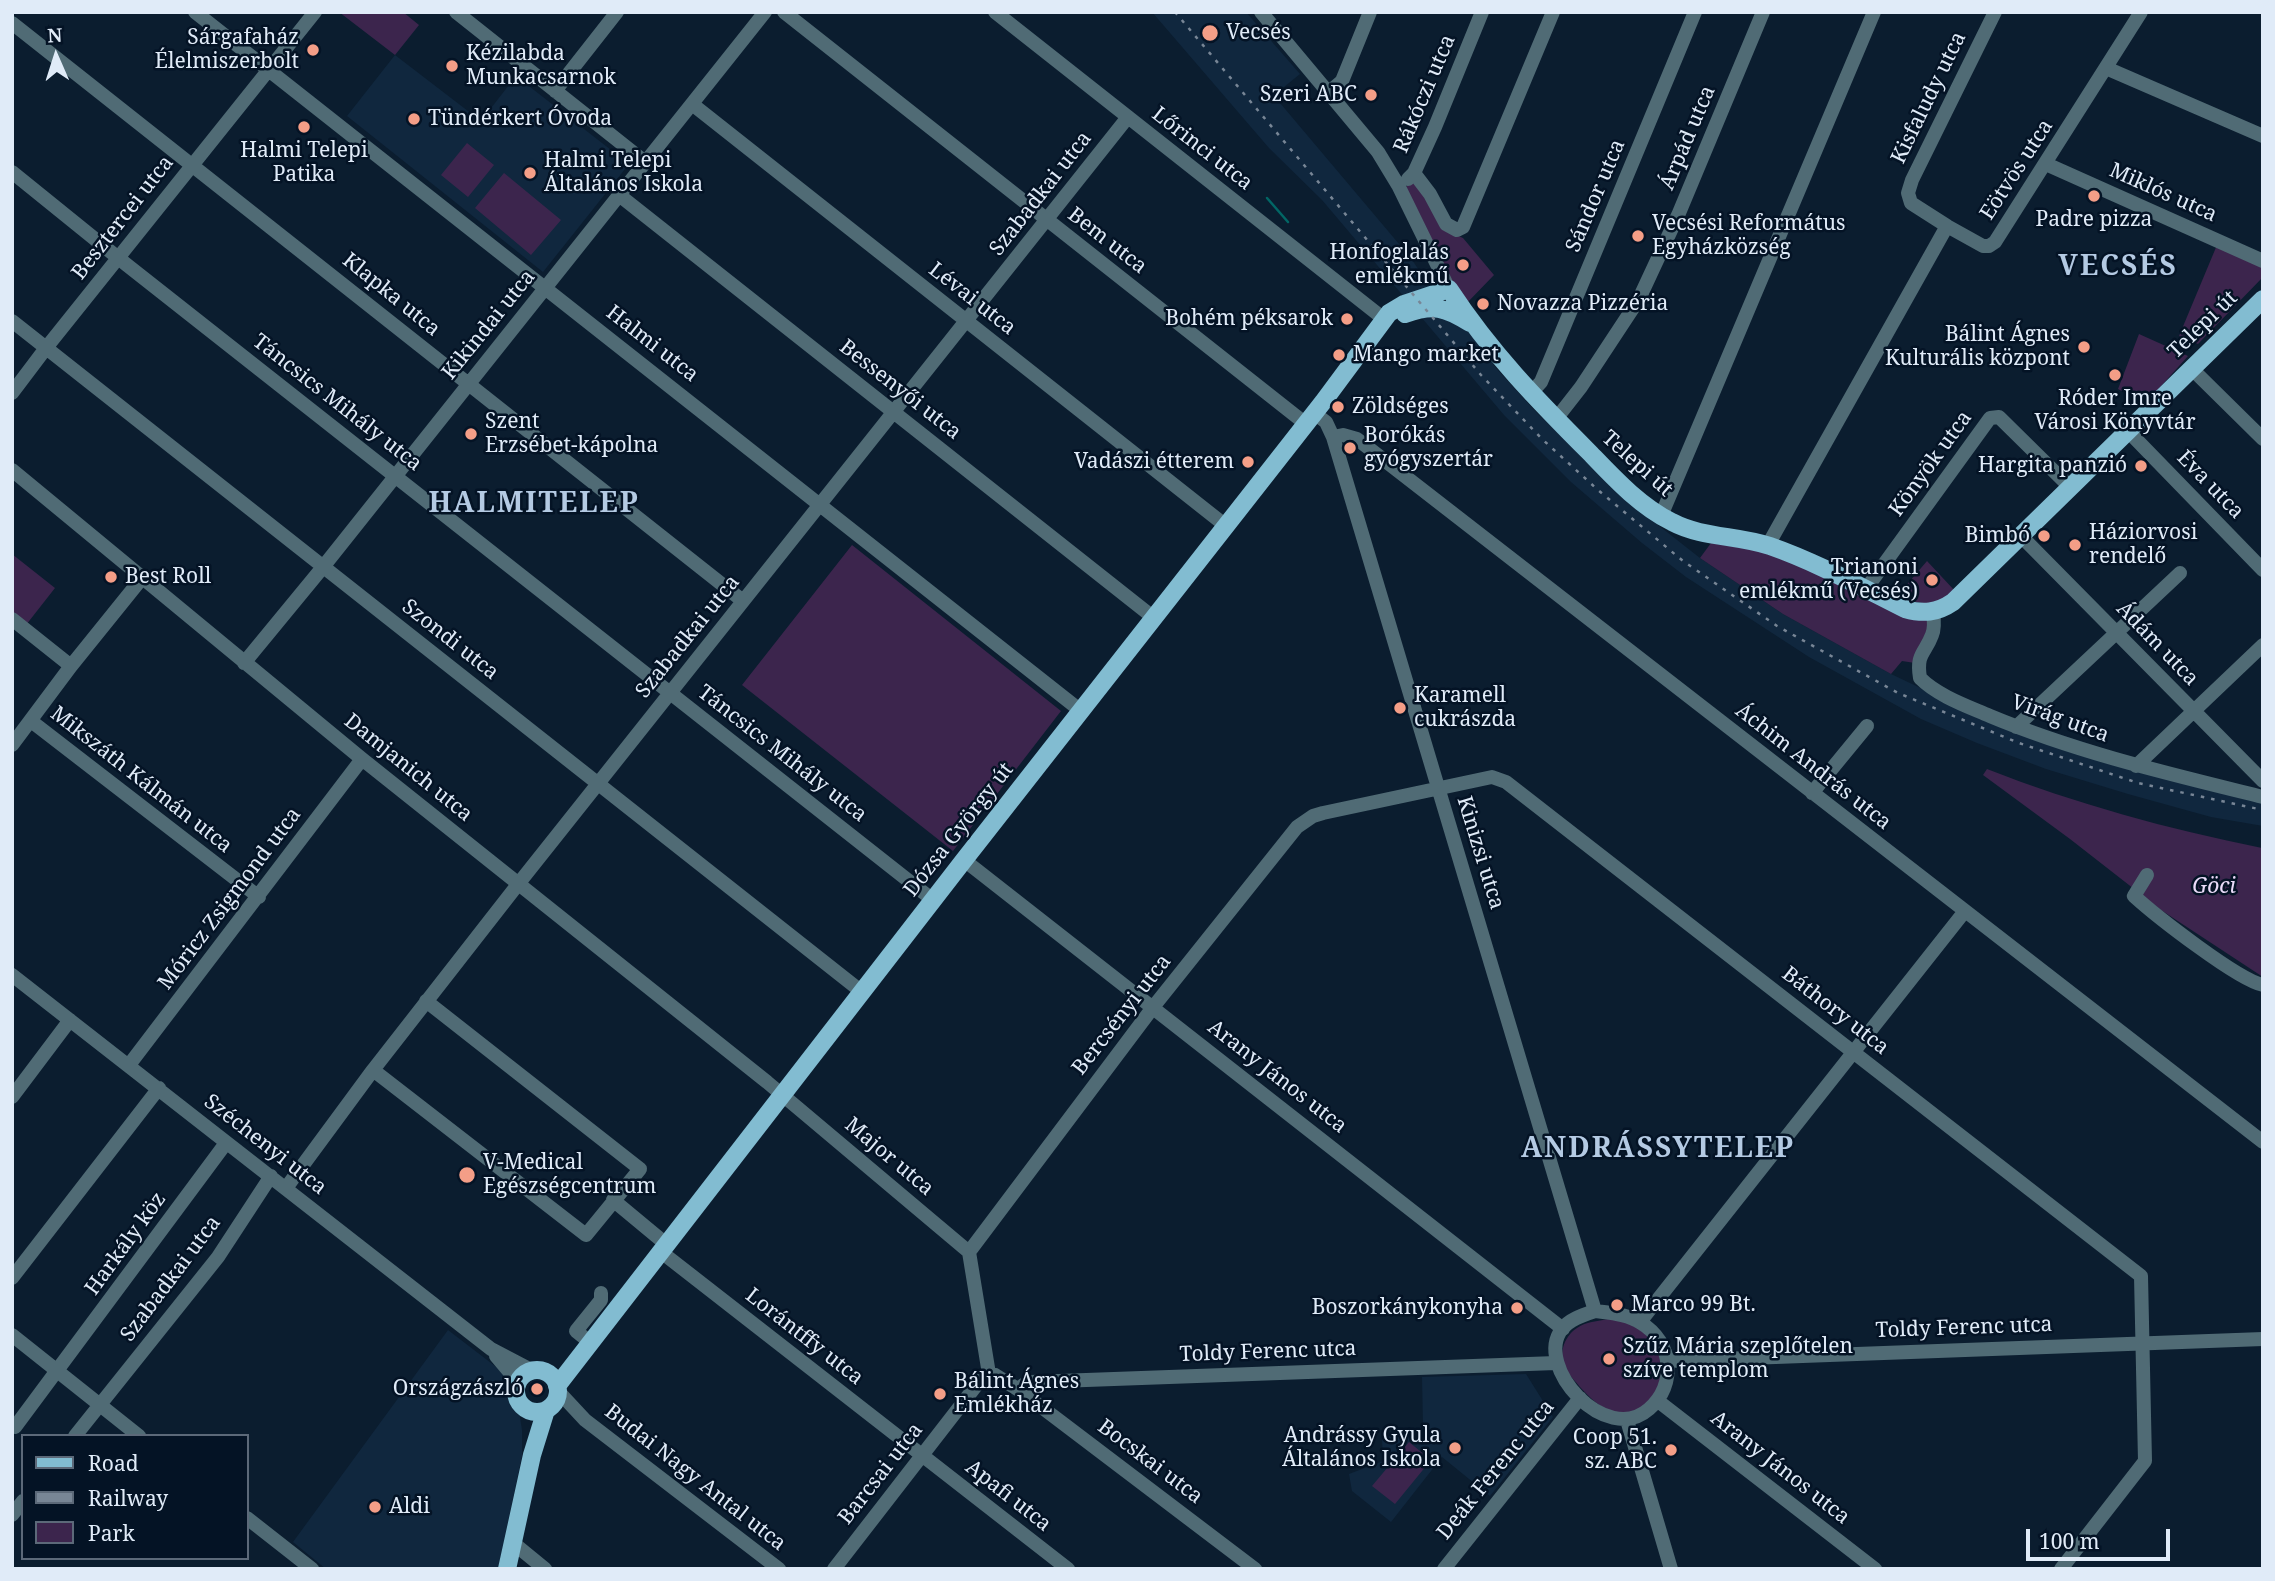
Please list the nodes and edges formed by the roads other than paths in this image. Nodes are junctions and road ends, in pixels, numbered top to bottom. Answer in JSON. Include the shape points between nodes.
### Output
{"nodes":[{"id":1,"x":195,"y":12,"type":"edge"},
{"id":2,"x":316,"y":12,"type":"edge"},
{"id":3,"x":617,"y":12,"type":"edge"},
{"id":4,"x":765,"y":12,"type":"edge"},
{"id":5,"x":784,"y":12,"type":"edge"},
{"id":6,"x":995,"y":12,"type":"edge"},
{"id":7,"x":1261,"y":12,"type":"edge"},
{"id":8,"x":1370,"y":12,"type":"edge"},
{"id":9,"x":1482,"y":12,"type":"edge"},
{"id":10,"x":1553,"y":12,"type":"edge"},
{"id":11,"x":1695,"y":12,"type":"edge"},
{"id":12,"x":1763,"y":12,"type":"edge"},
{"id":13,"x":1874,"y":12,"type":"edge"},
{"id":14,"x":1995,"y":12,"type":"edge"},
{"id":15,"x":2141,"y":12,"type":"edge"},
{"id":16,"x":460,"y":13,"type":"edge"},
{"id":17,"x":12,"y":23,"type":"edge"},
{"id":18,"x":2106,"y":68,"type":"junction"},
{"id":19,"x":269,"y":71,"type":"junction"},
{"id":20,"x":555,"y":91,"type":"junction"},
{"id":21,"x":1329,"y":92,"type":"junction"},
{"id":22,"x":692,"y":104,"type":"junction"},
{"id":23,"x":1128,"y":117,"type":"junction"},
{"id":24,"x":2263,"y":136,"type":"edge"},
{"id":25,"x":645,"y":162,"type":"junction"},
{"id":26,"x":2046,"y":164,"type":"junction"},
{"id":27,"x":192,"y":165,"type":"junction"},
{"id":28,"x":12,"y":172,"type":"edge"},
{"id":29,"x":1414,"y":173,"type":"junction"},
{"id":30,"x":1398,"y":185,"type":"junction"},
{"id":31,"x":620,"y":195,"type":"junction"},
{"id":32,"x":1047,"y":220,"type":"junction"},
{"id":33,"x":1947,"y":226,"type":"junction"},
{"id":34,"x":119,"y":258,"type":"junction"},
{"id":35,"x":2263,"y":261,"type":"edge"},
{"id":36,"x":546,"y":288,"type":"junction"},
{"id":37,"x":1449,"y":289,"type":"junction"},
{"id":38,"x":2263,"y":299,"type":"edge"},
{"id":39,"x":1438,"y":307,"type":"junction"},
{"id":40,"x":1384,"y":319,"type":"junction"},
{"id":41,"x":12,"y":321,"type":"edge"},
{"id":42,"x":966,"y":321,"type":"junction"},
{"id":43,"x":1473,"y":325,"type":"junction"},
{"id":44,"x":1365,"y":347,"type":"junction"},
{"id":45,"x":46,"y":348,"type":"junction"},
{"id":46,"x":2191,"y":368,"type":"junction"},
{"id":47,"x":469,"y":384,"type":"junction"},
{"id":48,"x":12,"y":393,"type":"edge"},
{"id":49,"x":1530,"y":394,"type":"junction"},
{"id":50,"x":894,"y":412,"type":"junction"},
{"id":51,"x":1310,"y":418,"type":"junction"},
{"id":52,"x":1556,"y":419,"type":"junction"},
{"id":53,"x":2127,"y":430,"type":"junction"},
{"id":54,"x":1334,"y":437,"type":"junction"},
{"id":55,"x":2263,"y":439,"type":"edge"},
{"id":56,"x":12,"y":470,"type":"edge"},
{"id":57,"x":396,"y":476,"type":"junction"},
{"id":58,"x":2070,"y":486,"type":"junction"},
{"id":59,"x":820,"y":505,"type":"junction"},
{"id":60,"x":1661,"y":516,"type":"junction"},
{"id":61,"x":1226,"y":526,"type":"junction"},
{"id":62,"x":2020,"y":536,"type":"junction"},
{"id":63,"x":1768,"y":545,"type":"junction"},
{"id":64,"x":2261,"y":564,"type":"edge"},
{"id":65,"x":323,"y":567,"type":"junction"},
{"id":66,"x":2180,"y":573,"type":"dead end"},
{"id":67,"x":142,"y":578,"type":"junction"},
{"id":68,"x":1866,"y":589,"type":"junction"},
{"id":69,"x":743,"y":601,"type":"junction"},
{"id":70,"x":1933,"y":612,"type":"junction"},
{"id":71,"x":1154,"y":618,"type":"junction"},
{"id":72,"x":12,"y":619,"type":"edge"},
{"id":73,"x":2117,"y":632,"type":"junction"},
{"id":74,"x":2263,"y":645,"type":"edge"},
{"id":75,"x":244,"y":663,"type":"junction"},
{"id":76,"x":71,"y":666,"type":"junction"},
{"id":77,"x":670,"y":693,"type":"junction"},
{"id":78,"x":2193,"y":711,"type":"junction"},
{"id":79,"x":1081,"y":712,"type":"junction"},
{"id":80,"x":31,"y":721,"type":"junction"},
{"id":81,"x":1867,"y":726,"type":"dead end"},
{"id":82,"x":2016,"y":727,"type":"junction"},
{"id":83,"x":12,"y":745,"type":"edge"},
{"id":84,"x":362,"y":759,"type":"junction"},
{"id":85,"x":2136,"y":766,"type":"junction"},
{"id":86,"x":2263,"y":781,"type":"edge"},
{"id":87,"x":597,"y":784,"type":"junction"},
{"id":88,"x":1438,"y":788,"type":"junction"},
{"id":89,"x":1812,"y":793,"type":"junction"},
{"id":90,"x":2263,"y":797,"type":"edge"},
{"id":91,"x":964,"y":859,"type":"junction"},
{"id":92,"x":2147,"y":875,"type":"dead end"},
{"id":93,"x":519,"y":883,"type":"junction"},
{"id":94,"x":259,"y":897,"type":"junction"},
{"id":95,"x":933,"y":900,"type":"junction"},
{"id":96,"x":1965,"y":911,"type":"junction"},
{"id":97,"x":12,"y":975,"type":"edge"},
{"id":98,"x":2263,"y":985,"type":"edge"},
{"id":99,"x":862,"y":992,"type":"junction"},
{"id":100,"x":426,"y":1002,"type":"junction"},
{"id":101,"x":1154,"y":1006,"type":"junction"},
{"id":102,"x":70,"y":1020,"type":"junction"},
{"id":103,"x":1853,"y":1051,"type":"junction"},
{"id":104,"x":129,"y":1065,"type":"junction"},
{"id":105,"x":373,"y":1070,"type":"junction"},
{"id":106,"x":159,"y":1088,"type":"junction"},
{"id":107,"x":782,"y":1095,"type":"junction"},
{"id":108,"x":12,"y":1097,"type":"edge"},
{"id":109,"x":2263,"y":1142,"type":"edge"},
{"id":110,"x":226,"y":1143,"type":"junction"},
{"id":111,"x":271,"y":1176,"type":"junction"},
{"id":112,"x":286,"y":1188,"type":"junction"},
{"id":113,"x":612,"y":1200,"type":"junction"},
{"id":114,"x":663,"y":1248,"type":"junction"},
{"id":115,"x":969,"y":1252,"type":"junction"},
{"id":116,"x":12,"y":1278,"type":"edge"},
{"id":117,"x":601,"y":1293,"type":"dead end"},
{"id":118,"x":1595,"y":1311,"type":"junction"},
{"id":119,"x":1640,"y":1322,"type":"junction"},
{"id":120,"x":1563,"y":1328,"type":"junction"},
{"id":121,"x":12,"y":1335,"type":"edge"},
{"id":122,"x":2263,"y":1339,"type":"edge"},
{"id":123,"x":2143,"y":1343,"type":"junction"},
{"id":124,"x":588,"y":1347,"type":"junction"},
{"id":125,"x":1667,"y":1361,"type":"junction"},
{"id":126,"x":1556,"y":1363,"type":"junction"},
{"id":127,"x":58,"y":1370,"type":"junction"},
{"id":128,"x":989,"y":1374,"type":"junction"},
{"id":129,"x":1019,"y":1390,"type":"junction"},
{"id":130,"x":542,"y":1391,"type":"junction"},
{"id":131,"x":1580,"y":1398,"type":"junction"},
{"id":132,"x":1658,"y":1401,"type":"junction"},
{"id":133,"x":100,"y":1404,"type":"junction"},
{"id":134,"x":1628,"y":1420,"type":"junction"},
{"id":135,"x":15,"y":1427,"type":"dead end"},
{"id":136,"x":77,"y":1434,"type":"edge"},
{"id":137,"x":137,"y":1434,"type":"edge"},
{"id":138,"x":922,"y":1456,"type":"junction"},
{"id":139,"x":248,"y":1519,"type":"edge"},
{"id":140,"x":512,"y":1542,"type":"junction"},
{"id":141,"x":312,"y":1569,"type":"edge"},
{"id":142,"x":507,"y":1569,"type":"edge"},
{"id":143,"x":545,"y":1569,"type":"edge"},
{"id":144,"x":779,"y":1569,"type":"edge"},
{"id":145,"x":834,"y":1569,"type":"edge"},
{"id":146,"x":1068,"y":1569,"type":"edge"},
{"id":147,"x":1255,"y":1569,"type":"edge"},
{"id":148,"x":1444,"y":1569,"type":"edge"},
{"id":149,"x":1671,"y":1569,"type":"edge"},
{"id":150,"x":1875,"y":1569,"type":"edge"},
{"id":151,"x":2061,"y":1569,"type":"edge"}],
"edges":[{"from":1,"to":19,"type":"street","name":"Halmi utca"},
{"from":2,"to":19,"type":"street","name":"Besztercei utca"},
{"from":3,"to":20,"type":"street"},
{"from":4,"to":22,"type":"street","name":"Kikindai utca"},
{"from":5,"to":32,"type":"street","name":"Bem utca"},
{"from":6,"to":23,"type":"street","name":"Lőrinci utca"},
{"from":7,"to":21,"type":"street"},
{"from":8,"to":21,"type":"street","via":[[1342,81]]},
{"from":9,"to":29,"type":"street","name":"Rákóczi utca"},
{"from":10,"to":29,"type":"street","via":[[1463,227],[1457,230],[1446,224]]},
{"from":11,"to":49,"type":"street","name":"Sándor utca","via":[[1541,382]]},
{"from":12,"to":52,"type":"street","name":"Árpád utca","via":[[1639,299]]},
{"from":13,"to":60,"type":"street"},
{"from":14,"to":33,"type":"street","name":"Kisfaludy utca","via":[[1908,193],[1911,203]]},
{"from":15,"to":18,"type":"street","name":"Eötvös utca"},
{"from":16,"to":20,"type":"street"},
{"from":17,"to":27,"type":"street","name":"Klapka utca"},
{"from":18,"to":24,"type":"street"},
{"from":18,"to":26,"type":"street","name":"Eötvös utca"},
{"from":19,"to":27,"type":"street","name":"Besztercei utca"},
{"from":19,"to":36,"type":"street","name":"Halmi utca"},
{"from":20,"to":25,"type":"street"},
{"from":21,"to":30,"type":"street","via":[[1378,152]]},
{"from":22,"to":25,"type":"street","name":"Kikindai utca"},
{"from":22,"to":42,"type":"street","name":"Lévai utca"},
{"from":23,"to":32,"type":"street","name":"Szabadkai utca"},
{"from":23,"to":40,"type":"street","name":"Lőrinci utca"},
{"from":25,"to":31,"type":"street","name":"Kikindai utca"},
{"from":26,"to":33,"type":"street","name":"Eötvös utca","via":[[1989,246]]},
{"from":26,"to":35,"type":"street","name":"Miklós utca"},
{"from":27,"to":34,"type":"street","name":"Besztercei utca"},
{"from":27,"to":47,"type":"street","name":"Klapka utca"},
{"from":28,"to":34,"type":"street","name":"Táncsics Mihály utca"},
{"from":29,"to":30,"type":"street","name":"Rákóczi utca"},
{"from":30,"to":37,"type":"street"},
{"from":31,"to":36,"type":"street","name":"Kikindai utca"},
{"from":31,"to":50,"type":"street","name":"Bessenyői utca"},
{"from":32,"to":42,"type":"street","name":"Szabadkai utca"},
{"from":32,"to":51,"type":"street","name":"Bem utca"},
{"from":33,"to":63,"type":"street"},
{"from":34,"to":45,"type":"street","name":"Besztercei utca"},
{"from":34,"to":57,"type":"street","name":"Táncsics Mihály utca"},
{"from":36,"to":47,"type":"street","name":"Kikindai utca"},
{"from":36,"to":59,"type":"street","name":"Halmi utca"},
{"from":37,"to":39,"type":"main road"},
{"from":37,"to":40,"type":"main road","name":"Dózsa György út","via":[[1404,304]]},
{"from":37,"to":43,"type":"main road","name":"Telepi út"},
{"from":38,"to":46,"type":"main road","name":"Telepi út"},
{"from":39,"to":43,"type":"main road"},
{"from":39,"to":44,"type":"main road","name":"Dózsa György út","via":[[1397,318]]},
{"from":40,"to":44,"type":"main road","name":"Dózsa György út"},
{"from":41,"to":45,"type":"street","name":"Szondi utca"},
{"from":42,"to":50,"type":"street","name":"Szabadkai utca"},
{"from":42,"to":61,"type":"street","name":"Lévai utca"},
{"from":43,"to":49,"type":"main road","name":"Telepi út"},
{"from":44,"to":51,"type":"main road","name":"Dózsa György út"},
{"from":45,"to":48,"type":"street","name":"Besztercei utca"},
{"from":45,"to":65,"type":"street","name":"Szondi utca"},
{"from":46,"to":53,"type":"main road","name":"Telepi út"},
{"from":46,"to":55,"type":"street"},
{"from":47,"to":57,"type":"street","name":"Kikindai utca"},
{"from":47,"to":69,"type":"street","name":"Klapka utca"},
{"from":49,"to":52,"type":"main road","name":"Telepi út"},
{"from":50,"to":59,"type":"street","name":"Szabadkai utca"},
{"from":50,"to":71,"type":"street","name":"Bessenyői utca"},
{"from":51,"to":54,"type":"street","name":"Kinizsi utca","via":[[1325,422]]},
{"from":51,"to":61,"type":"main road","name":"Dózsa György út"},
{"from":52,"to":60,"type":"main road","name":"Telepi út","via":[[1612,476]]},
{"from":53,"to":58,"type":"main road","name":"Telepi út"},
{"from":53,"to":64,"type":"street","name":"Éva utca"},
{"from":54,"to":88,"type":"street","name":"Kinizsi utca"},
{"from":54,"to":89,"type":"street","name":"Áchim András utca","via":[[1357,439]]},
{"from":56,"to":67,"type":"street","name":"Damjanich utca"},
{"from":57,"to":65,"type":"street","name":"Kikindai utca"},
{"from":57,"to":77,"type":"street","name":"Táncsics Mihály utca"},
{"from":58,"to":62,"type":"main road","name":"Telepi út"},
{"from":58,"to":68,"type":"street","name":"Könyök utca","via":[[1999,417],[1990,418]]},
{"from":59,"to":69,"type":"street","name":"Szabadkai utca"},
{"from":59,"to":79,"type":"street","name":"Halmi utca"},
{"from":60,"to":63,"type":"main road","name":"Telepi út","via":[[1703,533]]},
{"from":61,"to":71,"type":"main road","name":"Dózsa György út"},
{"from":62,"to":70,"type":"main road","name":"Telepi út","via":[[1946,607]]},
{"from":62,"to":73,"type":"street","name":"Ádám utca"},
{"from":63,"to":68,"type":"main road","name":"Telepi út"},
{"from":65,"to":75,"type":"street","name":"Kikindai utca"},
{"from":65,"to":87,"type":"street","name":"Szondi utca"},
{"from":66,"to":73,"type":"street"},
{"from":67,"to":75,"type":"street","name":"Damjanich utca"},
{"from":67,"to":76,"type":"street"},
{"from":68,"to":70,"type":"main road","name":"Telepi út","via":[[1915,612]]},
{"from":69,"to":77,"type":"street","name":"Szabadkai utca"},
{"from":70,"to":82,"type":"street","name":"Virág utca","via":[[1933,633],[1918,666],[1920,678],[1960,703]]},
{"from":71,"to":79,"type":"main road","name":"Dózsa György út"},
{"from":72,"to":76,"type":"street"},
{"from":73,"to":78,"type":"street","name":"Ádám utca"},
{"from":73,"to":82,"type":"street"},
{"from":74,"to":78,"type":"street"},
{"from":75,"to":84,"type":"street","name":"Damjanich utca"},
{"from":76,"to":80,"type":"street"},
{"from":77,"to":87,"type":"street","name":"Szabadkai utca"},
{"from":77,"to":95,"type":"street","name":"Táncsics Mihály utca"},
{"from":78,"to":85,"type":"street"},
{"from":78,"to":86,"type":"street","name":"Ádám utca"},
{"from":79,"to":91,"type":"main road","name":"Dózsa György út"},
{"from":80,"to":83,"type":"street"},
{"from":80,"to":94,"type":"street","name":"Mikszáth Kálmán utca"},
{"from":81,"to":89,"type":"street"},
{"from":82,"to":85,"type":"street","name":"Virág utca"},
{"from":84,"to":93,"type":"street","name":"Damjanich utca"},
{"from":84,"to":94,"type":"street","name":"Móricz Zsigmond utca"},
{"from":85,"to":90,"type":"street","name":"Virág utca"},
{"from":87,"to":93,"type":"street","name":"Szabadkai utca"},
{"from":87,"to":99,"type":"street","name":"Szondi utca"},
{"from":88,"to":101,"type":"street","name":"Bercsényi utca","via":[[1323,813],[1297,827]]},
{"from":88,"to":103,"type":"street","name":"Báthory utca","via":[[1492,777],[1506,782]]},
{"from":88,"to":118,"type":"street","name":"Kinizsi utca"},
{"from":89,"to":96,"type":"street","name":"Áchim András utca"},
{"from":91,"to":95,"type":"main road","name":"Dózsa György út"},
{"from":91,"to":101,"type":"street","name":"Arany János utca"},
{"from":92,"to":98,"type":"street","via":[[2134,896],[2245,979]]},
{"from":93,"to":100,"type":"street","name":"Szabadkai utca"},
{"from":93,"to":107,"type":"street","name":"Damjanich utca"},
{"from":94,"to":104,"type":"street","name":"Móricz Zsigmond utca"},
{"from":95,"to":99,"type":"main road","name":"Dózsa György út"},
{"from":96,"to":103,"type":"street"},
{"from":96,"to":109,"type":"street","name":"Áchim András utca"},
{"from":97,"to":102,"type":"street","name":"Széchenyi utca"},
{"from":99,"to":107,"type":"main road","name":"Dózsa György út"},
{"from":100,"to":105,"type":"street","name":"Szabadkai utca"},
{"from":100,"to":113,"type":"street","via":[[640,1169]]},
{"from":101,"to":115,"type":"street","name":"Bercsényi utca"},
{"from":101,"to":120,"type":"street","name":"Arany János utca"},
{"from":102,"to":104,"type":"street","name":"Széchenyi utca"},
{"from":102,"to":108,"type":"street"},
{"from":103,"to":119,"type":"street"},
{"from":103,"to":123,"type":"street","name":"Báthory utca","via":[[2141,1276]]},
{"from":104,"to":106,"type":"street","name":"Széchenyi utca"},
{"from":105,"to":112,"type":"street","name":"Szabadkai utca"},
{"from":105,"to":113,"type":"street","via":[[586,1235]]},
{"from":106,"to":110,"type":"street","name":"Széchenyi utca"},
{"from":106,"to":116,"type":"street"},
{"from":107,"to":114,"type":"main road","name":"Dózsa György út"},
{"from":107,"to":115,"type":"street","name":"Major utca"},
{"from":110,"to":111,"type":"street","name":"Széchenyi utca"},
{"from":110,"to":127,"type":"street","name":"Harkály köz"},
{"from":111,"to":112,"type":"street","name":"Széchenyi utca"},
{"from":111,"to":133,"type":"street","name":"Szabadkai utca","via":[[218,1256]]},
{"from":112,"to":130,"type":"street","name":"Széchenyi utca"},
{"from":113,"to":114,"type":"street","name":"Lorántffy utca"},
{"from":114,"to":124,"type":"main road","name":"Dózsa György út"},
{"from":114,"to":138,"type":"street","name":"Lorántffy utca"},
{"from":115,"to":128,"type":"street"},
{"from":117,"to":124,"type":"street","via":[[601,1300],[576,1331]]},
{"from":118,"to":119,"type":"street"},
{"from":118,"to":120,"type":"street"},
{"from":119,"to":125,"type":"street","via":[[1661,1339]]},
{"from":120,"to":126,"type":"street","via":[[1557,1339]]},
{"from":121,"to":127,"type":"street"},
{"from":122,"to":123,"type":"street","name":"Toldy Ferenc utca"},
{"from":123,"to":125,"type":"street","name":"Toldy Ferenc utca"},
{"from":123,"to":151,"type":"street","via":[[2144,1461]]},
{"from":124,"to":130,"type":"main road","name":"Dózsa György út"},
{"from":125,"to":132,"type":"street","via":[[1667,1381]]},
{"from":126,"to":129,"type":"street","name":"Toldy Ferenc utca","via":[[1031,1382]]},
{"from":126,"to":131,"type":"street"},
{"from":127,"to":133,"type":"street"},
{"from":127,"to":135,"type":"street","name":"Harkály köz"},
{"from":128,"to":129,"type":"street"},
{"from":128,"to":138,"type":"street","name":"Barcsai utca"},
{"from":129,"to":147,"type":"street","name":"Bocskai utca"},
{"from":130,"to":140,"type":"main road"},
{"from":130,"to":144,"type":"street","name":"Budai Nagy Antal utca"},
{"from":131,"to":134,"type":"street","via":[[1607,1418]]},
{"from":131,"to":148,"type":"street","name":"Deák Ferenc utca"},
{"from":132,"to":134,"type":"street"},
{"from":132,"to":150,"type":"street","name":"Arany János utca"},
{"from":133,"to":136,"type":"street","name":"Szabadkai utca"},
{"from":133,"to":137,"type":"street"},
{"from":134,"to":149,"type":"street"},
{"from":138,"to":145,"type":"street","name":"Barcsai utca"},
{"from":138,"to":146,"type":"street","name":"Apafi utca"},
{"from":139,"to":141,"type":"street"},
{"from":140,"to":142,"type":"main road"},
{"from":140,"to":143,"type":"street"}]}
